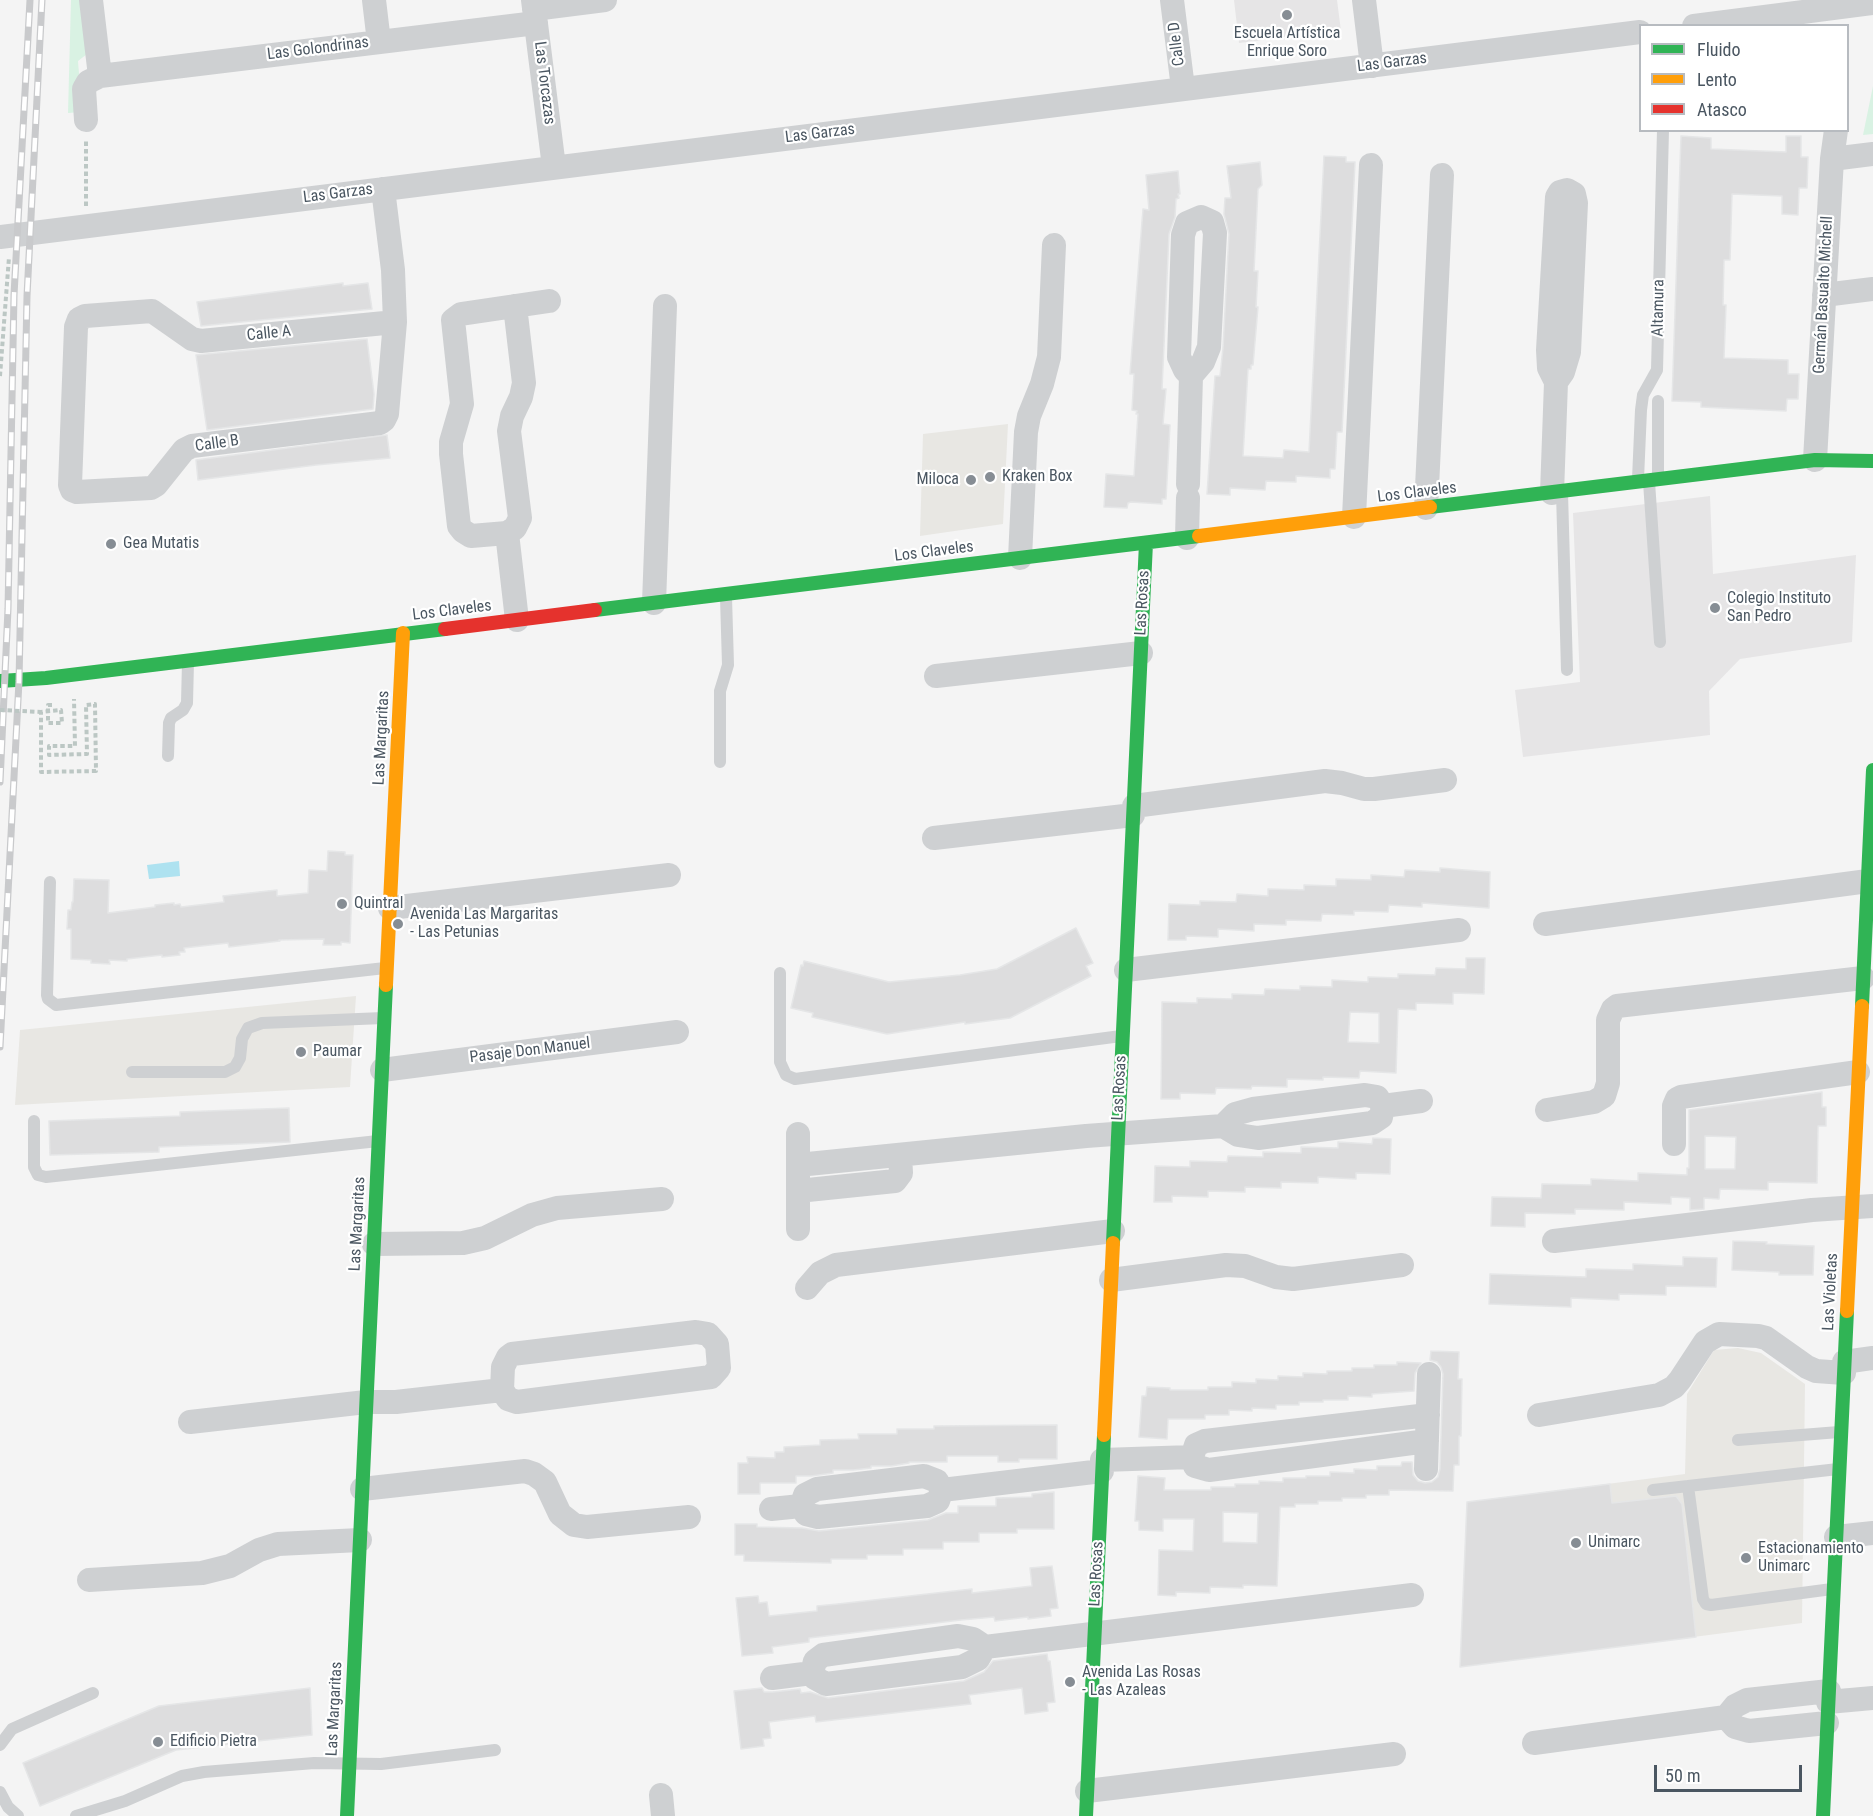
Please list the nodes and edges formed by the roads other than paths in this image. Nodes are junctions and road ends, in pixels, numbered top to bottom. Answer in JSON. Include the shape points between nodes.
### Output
{"nodes":[{"id":1,"x":91,"y":0,"type":"edge"},
{"id":2,"x":374,"y":0,"type":"edge"},
{"id":3,"x":605,"y":0,"type":"edge"},
{"id":4,"x":1172,"y":0,"type":"edge"},
{"id":5,"x":1364,"y":0,"type":"edge"},
{"id":6,"x":1873,"y":3,"type":"edge"},
{"id":7,"x":534,"y":10,"type":"edge"},
{"id":8,"x":1841,"y":16,"type":"edge"},
{"id":9,"x":1723,"y":24,"type":"edge"},
{"id":10,"x":1639,"y":32,"type":"edge"},
{"id":11,"x":380,"y":42,"type":"junction"},
{"id":12,"x":1372,"y":66,"type":"junction"},
{"id":13,"x":100,"y":76,"type":"junction"},
{"id":14,"x":1183,"y":88,"type":"junction"},
{"id":15,"x":86,"y":120,"type":"road end"},
{"id":16,"x":1663,"y":132,"type":"edge"},
{"id":17,"x":1836,"y":132,"type":"edge"},
{"id":18,"x":1873,"y":154,"type":"edge"},
{"id":19,"x":1832,"y":159,"type":"junction"},
{"id":20,"x":1371,"y":165,"type":"dead end"},
{"id":21,"x":554,"y":167,"type":"junction"},
{"id":22,"x":1442,"y":174,"type":"dead end"},
{"id":23,"x":383,"y":189,"type":"junction"},
{"id":24,"x":0,"y":237,"type":"edge"},
{"id":25,"x":1054,"y":245,"type":"dead end"},
{"id":26,"x":1873,"y":289,"type":"edge"},
{"id":27,"x":1824,"y":295,"type":"junction"},
{"id":28,"x":549,"y":301,"type":"dead end"},
{"id":29,"x":514,"y":306,"type":"junction"},
{"id":30,"x":665,"y":306,"type":"dead end"},
{"id":31,"x":394,"y":322,"type":"junction"},
{"id":32,"x":1191,"y":376,"type":"junction"},
{"id":33,"x":1556,"y":382,"type":"junction"},
{"id":34,"x":1658,"y":401,"type":"dead end"},
{"id":35,"x":1815,"y":460,"type":"junction"},
{"id":36,"x":1873,"y":461,"type":"edge"},
{"id":37,"x":1648,"y":481,"type":"junction"},
{"id":38,"x":70,"y":485,"type":"joint"},
{"id":39,"x":1557,"y":492,"type":"junction"},
{"id":40,"x":1426,"y":508,"type":"junction"},
{"id":41,"x":1354,"y":517,"type":"junction"},
{"id":42,"x":507,"y":532,"type":"junction"},
{"id":43,"x":1188,"y":538,"type":"junction"},
{"id":44,"x":1146,"y":543,"type":"junction"},
{"id":45,"x":1020,"y":558,"type":"junction"},
{"id":46,"x":726,"y":594,"type":"junction"},
{"id":47,"x":654,"y":603,"type":"junction"},
{"id":48,"x":517,"y":620,"type":"junction"},
{"id":49,"x":403,"y":633,"type":"junction"},
{"id":50,"x":1660,"y":642,"type":"dead end"},
{"id":51,"x":1141,"y":652,"type":"junction"},
{"id":52,"x":188,"y":660,"type":"junction"},
{"id":53,"x":1567,"y":669,"type":"dead end"},
{"id":54,"x":936,"y":676,"type":"dead end"},
{"id":55,"x":0,"y":681,"type":"edge"},
{"id":56,"x":168,"y":756,"type":"dead end"},
{"id":57,"x":720,"y":762,"type":"dead end"},
{"id":58,"x":1873,"y":770,"type":"edge"},
{"id":59,"x":1445,"y":780,"type":"dead end"},
{"id":60,"x":1133,"y":811,"type":"junction"},
{"id":61,"x":934,"y":838,"type":"dead end"},
{"id":62,"x":669,"y":875,"type":"dead end"},
{"id":63,"x":1868,"y":881,"type":"junction"},
{"id":64,"x":50,"y":882,"type":"dead end"},
{"id":65,"x":390,"y":908,"type":"junction"},
{"id":66,"x":1545,"y":924,"type":"dead end"},
{"id":67,"x":1459,"y":930,"type":"dead end"},
{"id":68,"x":387,"y":968,"type":"junction"},
{"id":69,"x":1126,"y":970,"type":"junction"},
{"id":70,"x":780,"y":973,"type":"dead end"},
{"id":71,"x":1863,"y":978,"type":"junction"},
{"id":72,"x":385,"y":1018,"type":"junction"},
{"id":73,"x":677,"y":1032,"type":"dead end"},
{"id":74,"x":1867,"y":1032,"type":"edge"},
{"id":75,"x":1123,"y":1036,"type":"junction"},
{"id":76,"x":382,"y":1070,"type":"junction"},
{"id":77,"x":1858,"y":1071,"type":"junction"},
{"id":78,"x":132,"y":1072,"type":"dead end"},
{"id":79,"x":1421,"y":1101,"type":"dead end"},
{"id":80,"x":1547,"y":1110,"type":"dead end"},
{"id":81,"x":34,"y":1121,"type":"dead end"},
{"id":82,"x":798,"y":1134,"type":"dead end"},
{"id":83,"x":1118,"y":1134,"type":"junction"},
{"id":84,"x":379,"y":1140,"type":"junction"},
{"id":85,"x":1674,"y":1144,"type":"dead end"},
{"id":86,"x":900,"y":1155,"type":"junction"},
{"id":87,"x":798,"y":1165,"type":"junction"},
{"id":88,"x":798,"y":1191,"type":"junction"},
{"id":89,"x":662,"y":1199,"type":"dead end"},
{"id":90,"x":1862,"y":1207,"type":"edge"},
{"id":91,"x":798,"y":1229,"type":"dead end"},
{"id":92,"x":1113,"y":1231,"type":"junction"},
{"id":93,"x":1554,"y":1240,"type":"dead end"},
{"id":94,"x":374,"y":1244,"type":"junction"},
{"id":95,"x":1402,"y":1265,"type":"dead end"},
{"id":96,"x":1111,"y":1280,"type":"junction"},
{"id":97,"x":807,"y":1288,"type":"dead end"},
{"id":98,"x":1873,"y":1358,"type":"edge"},
{"id":99,"x":1844,"y":1368,"type":"junction"},
{"id":100,"x":1429,"y":1374,"type":"dead end"},
{"id":101,"x":502,"y":1390,"type":"junction"},
{"id":102,"x":366,"y":1402,"type":"junction"},
{"id":103,"x":1428,"y":1415,"type":"junction"},
{"id":104,"x":1539,"y":1415,"type":"dead end"},
{"id":105,"x":190,"y":1422,"type":"dead end"},
{"id":106,"x":1841,"y":1431,"type":"junction"},
{"id":107,"x":1738,"y":1440,"type":"dead end"},
{"id":108,"x":1427,"y":1441,"type":"junction"},
{"id":109,"x":1192,"y":1457,"type":"junction"},
{"id":110,"x":1102,"y":1466,"type":"junction"},
{"id":111,"x":1425,"y":1469,"type":"dead end"},
{"id":112,"x":1839,"y":1469,"type":"junction"},
{"id":113,"x":1688,"y":1486,"type":"junction"},
{"id":114,"x":362,"y":1489,"type":"junction"},
{"id":115,"x":1653,"y":1490,"type":"dead end"},
{"id":116,"x":771,"y":1509,"type":"dead end"},
{"id":117,"x":688,"y":1517,"type":"dead end"},
{"id":118,"x":1873,"y":1533,"type":"edge"},
{"id":119,"x":1836,"y":1537,"type":"junction"},
{"id":120,"x":360,"y":1540,"type":"junction"},
{"id":121,"x":89,"y":1580,"type":"dead end"},
{"id":122,"x":1834,"y":1589,"type":"junction"},
{"id":123,"x":1412,"y":1595,"type":"dead end"},
{"id":124,"x":1094,"y":1633,"type":"junction"},
{"id":125,"x":772,"y":1678,"type":"dead end"},
{"id":126,"x":93,"y":1693,"type":"dead end"},
{"id":127,"x":1873,"y":1698,"type":"edge"},
{"id":128,"x":1828,"y":1705,"type":"junction"},
{"id":129,"x":1726,"y":1717,"type":"junction"},
{"id":130,"x":1534,"y":1743,"type":"dead end"},
{"id":131,"x":0,"y":1745,"type":"edge"},
{"id":132,"x":495,"y":1750,"type":"dead end"},
{"id":133,"x":1394,"y":1754,"type":"dead end"},
{"id":134,"x":349,"y":1763,"type":"junction"},
{"id":135,"x":1087,"y":1791,"type":"junction"},
{"id":136,"x":0,"y":1792,"type":"edge"},
{"id":137,"x":18,"y":1816,"type":"edge"},
{"id":138,"x":76,"y":1816,"type":"edge"},
{"id":139,"x":347,"y":1816,"type":"edge"},
{"id":140,"x":1086,"y":1816,"type":"edge"},
{"id":141,"x":1823,"y":1816,"type":"edge"}],
"edges":[{"from":1,"to":13,"type":"street"},
{"from":2,"to":11,"type":"street"},
{"from":3,"to":7,"type":"street","name":"Las Golondrinas"},
{"from":4,"to":14,"type":"street","name":"Calle D"},
{"from":5,"to":12,"type":"street"},
{"from":6,"to":8,"type":"street"},
{"from":7,"to":11,"type":"street","name":"Las Golondrinas"},
{"from":7,"to":21,"type":"street","name":"Las Torcazas"},
{"from":8,"to":9,"type":"street"},
{"from":10,"to":12,"type":"street","name":"Las Garzas"},
{"from":11,"to":13,"type":"street","name":"Las Golondrinas"},
{"from":12,"to":14,"type":"street","name":"Las Garzas"},
{"from":13,"to":15,"type":"street","via":[[84,89]]},
{"from":14,"to":21,"type":"street","name":"Las Garzas"},
{"from":16,"to":37,"type":"lane","name":"Altamura","via":[[1657,370],[1643,395],[1641,410]]},
{"from":17,"to":19,"type":"street","name":"Germán Basualto Michell"},
{"from":18,"to":19,"type":"street"},
{"from":19,"to":27,"type":"street","name":"Germán Basualto Michell"},
{"from":20,"to":41,"type":"street"},
{"from":21,"to":23,"type":"street","name":"Las Garzas"},
{"from":22,"to":40,"type":"street"},
{"from":23,"to":24,"type":"street","name":"Las Garzas"},
{"from":23,"to":31,"type":"street","via":[[393,270]]},
{"from":25,"to":45,"type":"street","via":[[1049,357],[1026,432]]},
{"from":26,"to":27,"type":"street"},
{"from":27,"to":35,"type":"street","name":"Germán Basualto Michell"},
{"from":28,"to":29,"type":"street"},
{"from":29,"to":42,"type":"street","via":[[524,383],[509,431],[520,518],[515,528]]},
{"from":29,"to":42,"type":"street","via":[[461,314],[453,320],[462,404],[451,442],[459,526],[471,536]]},
{"from":30,"to":47,"type":"street"},
{"from":31,"to":38,"type":"street","name":"Calle B","via":[[387,414],[380,423],[192,446],[184,450],[156,485],[143,490],[77,492]]},
{"from":31,"to":38,"type":"street","name":"Calle A","via":[[201,341],[152,311],[79,319]]},
{"from":32,"to":32,"type":"street","via":[[1209,347],[1215,232],[1212,222],[1201,217],[1187,223],[1183,235],[1179,357]]},
{"from":32,"to":43,"type":"street"},
{"from":33,"to":33,"type":"street","via":[[1569,352],[1576,198],[1567,190],[1557,197],[1550,305],[1548,362]]},
{"from":33,"to":39,"type":"street"},
{"from":34,"to":37,"type":"lane","via":[[1658,446]]},
{"from":35,"to":36,"type":"street","name":"Los Claveles"},
{"from":35,"to":37,"type":"street","name":"Los Claveles"},
{"from":37,"to":39,"type":"street","name":"Los Claveles"},
{"from":37,"to":50,"type":"lane"},
{"from":39,"to":40,"type":"street","name":"Los Claveles"},
{"from":39,"to":53,"type":"lane"},
{"from":40,"to":41,"type":"street","name":"Los Claveles"},
{"from":41,"to":43,"type":"street","name":"Los Claveles"},
{"from":42,"to":48,"type":"street"},
{"from":43,"to":44,"type":"street","name":"Los Claveles"},
{"from":44,"to":45,"type":"street","name":"Los Claveles"},
{"from":44,"to":51,"type":"street","name":"Las Rosas"},
{"from":45,"to":46,"type":"street","name":"Los Claveles"},
{"from":46,"to":47,"type":"street","name":"Los Claveles"},
{"from":46,"to":57,"type":"lane","via":[[728,665],[720,686]]},
{"from":47,"to":48,"type":"street","name":"Los Claveles"},
{"from":48,"to":49,"type":"street","name":"Los Claveles"},
{"from":49,"to":52,"type":"street","name":"Los Claveles"},
{"from":49,"to":65,"type":"street","name":"Las Margaritas"},
{"from":51,"to":54,"type":"street"},
{"from":51,"to":60,"type":"street","name":"Las Rosas"},
{"from":52,"to":55,"type":"street","name":"Los Claveles"},
{"from":52,"to":56,"type":"lane","via":[[187,703],[169,723]]},
{"from":58,"to":63,"type":"street","name":"Las Violetas"},
{"from":59,"to":60,"type":"street","via":[[1374,789],[1325,781]]},
{"from":60,"to":61,"type":"street"},
{"from":60,"to":69,"type":"street","name":"Las Rosas"},
{"from":62,"to":65,"type":"street"},
{"from":63,"to":66,"type":"street"},
{"from":63,"to":71,"type":"street","name":"Las Violetas"},
{"from":64,"to":68,"type":"lane","via":[[47,995],[56,1005]]},
{"from":65,"to":68,"type":"street","name":"Las Margaritas"},
{"from":67,"to":69,"type":"street"},
{"from":68,"to":72,"type":"street","name":"Las Margaritas"},
{"from":69,"to":75,"type":"street","name":"Las Rosas"},
{"from":70,"to":75,"type":"lane","via":[[780,1062],[786,1075],[795,1079]]},
{"from":71,"to":74,"type":"street","name":"Las Violetas"},
{"from":71,"to":80,"type":"street","via":[[1617,1006],[1608,1020],[1608,1083],[1604,1096],[1594,1102]]},
{"from":72,"to":76,"type":"street","name":"Las Margaritas"},
{"from":72,"to":78,"type":"lane","via":[[262,1023],[248,1028],[240,1058],[235,1067],[225,1072]]},
{"from":73,"to":76,"type":"street","name":"Pasaje Don Manuel"},
{"from":74,"to":77,"type":"street","name":"Las Violetas"},
{"from":75,"to":83,"type":"street","name":"Las Rosas"},
{"from":76,"to":84,"type":"street","name":"Las Margaritas"},
{"from":77,"to":85,"type":"street","via":[[1681,1097],[1674,1106]]},
{"from":77,"to":90,"type":"street","name":"Las Violetas"},
{"from":79,"to":83,"type":"street","via":[[1383,1106],[1382,1117],[1377,1121],[1355,1126],[1258,1138],[1238,1135],[1223,1126]]},
{"from":81,"to":84,"type":"lane","via":[[34,1167],[46,1177]]},
{"from":82,"to":87,"type":"street"},
{"from":83,"to":86,"type":"street"},
{"from":83,"to":92,"type":"street","name":"Las Rosas"},
{"from":84,"to":94,"type":"street","name":"Las Margaritas"},
{"from":86,"to":87,"type":"street"},
{"from":86,"to":88,"type":"street","via":[[901,1173],[895,1180]]},
{"from":87,"to":88,"type":"street"},
{"from":88,"to":91,"type":"street"},
{"from":89,"to":94,"type":"street","via":[[550,1209],[485,1238],[463,1243]]},
{"from":90,"to":93,"type":"street","via":[[1812,1209]]},
{"from":90,"to":99,"type":"street","name":"Las Violetas"},
{"from":92,"to":96,"type":"street","name":"Las Rosas"},
{"from":92,"to":97,"type":"street","via":[[836,1265],[820,1273]]},
{"from":94,"to":102,"type":"street","name":"Las Margaritas"},
{"from":95,"to":96,"type":"street","via":[[1293,1279],[1226,1265]]},
{"from":96,"to":110,"type":"street","name":"Las Rosas"},
{"from":98,"to":99,"type":"street"},
{"from":99,"to":104,"type":"street","via":[[1816,1371],[1766,1338],[1719,1334],[1705,1342],[1674,1387],[1659,1395]]},
{"from":99,"to":106,"type":"street","name":"Las Violetas"},
{"from":100,"to":103,"type":"street"},
{"from":101,"to":101,"type":"street","via":[[508,1399],[517,1402],[711,1377],[719,1368],[717,1344],[708,1334],[696,1332],[512,1354],[504,1362]]},
{"from":101,"to":102,"type":"street"},
{"from":102,"to":105,"type":"street"},
{"from":102,"to":114,"type":"street","name":"Las Margaritas"},
{"from":103,"to":108,"type":"street"},
{"from":103,"to":109,"type":"street","via":[[1205,1441],[1196,1445]]},
{"from":106,"to":107,"type":"lane"},
{"from":106,"to":112,"type":"street","name":"Las Violetas"},
{"from":108,"to":109,"type":"street","via":[[1209,1470],[1196,1466]]},
{"from":108,"to":111,"type":"street"},
{"from":109,"to":110,"type":"street"},
{"from":110,"to":116,"type":"street","via":[[942,1490],[938,1500],[927,1506],[818,1517],[807,1514],[801,1506]]},
{"from":110,"to":124,"type":"street","name":"Las Rosas"},
{"from":112,"to":113,"type":"lane"},
{"from":112,"to":119,"type":"street","name":"Las Violetas"},
{"from":113,"to":115,"type":"lane"},
{"from":113,"to":122,"type":"lane","via":[[1706,1604]]},
{"from":114,"to":117,"type":"street","via":[[525,1472],[545,1482],[560,1514],[574,1525]]},
{"from":114,"to":120,"type":"street","name":"Las Margaritas"},
{"from":118,"to":119,"type":"street"},
{"from":119,"to":122,"type":"street","name":"Las Violetas"},
{"from":120,"to":121,"type":"street","via":[[278,1544],[230,1566],[202,1573]]},
{"from":120,"to":134,"type":"street","name":"Las Margaritas"},
{"from":122,"to":128,"type":"street","name":"Las Violetas"},
{"from":123,"to":124,"type":"street"},
{"from":124,"to":125,"type":"street","via":[[986,1647],[958,1636],[819,1658],[812,1673]]},
{"from":124,"to":135,"type":"street","name":"Las Rosas"},
{"from":126,"to":131,"type":"lane","via":[[12,1729]]},
{"from":127,"to":128,"type":"street"},
{"from":128,"to":129,"type":"street","via":[[1747,1700]]},
{"from":128,"to":129,"type":"street","via":[[1749,1731],[1735,1727]]},
{"from":128,"to":141,"type":"street","name":"Las Violetas"},
{"from":129,"to":130,"type":"street"},
{"from":132,"to":134,"type":"lane","via":[[381,1764]]},
{"from":133,"to":135,"type":"street"},
{"from":134,"to":138,"type":"lane","via":[[192,1774]]},
{"from":134,"to":139,"type":"street","name":"Las Margaritas"},
{"from":135,"to":140,"type":"street","name":"Las Rosas"},
{"from":136,"to":137,"type":"lane"}]}
